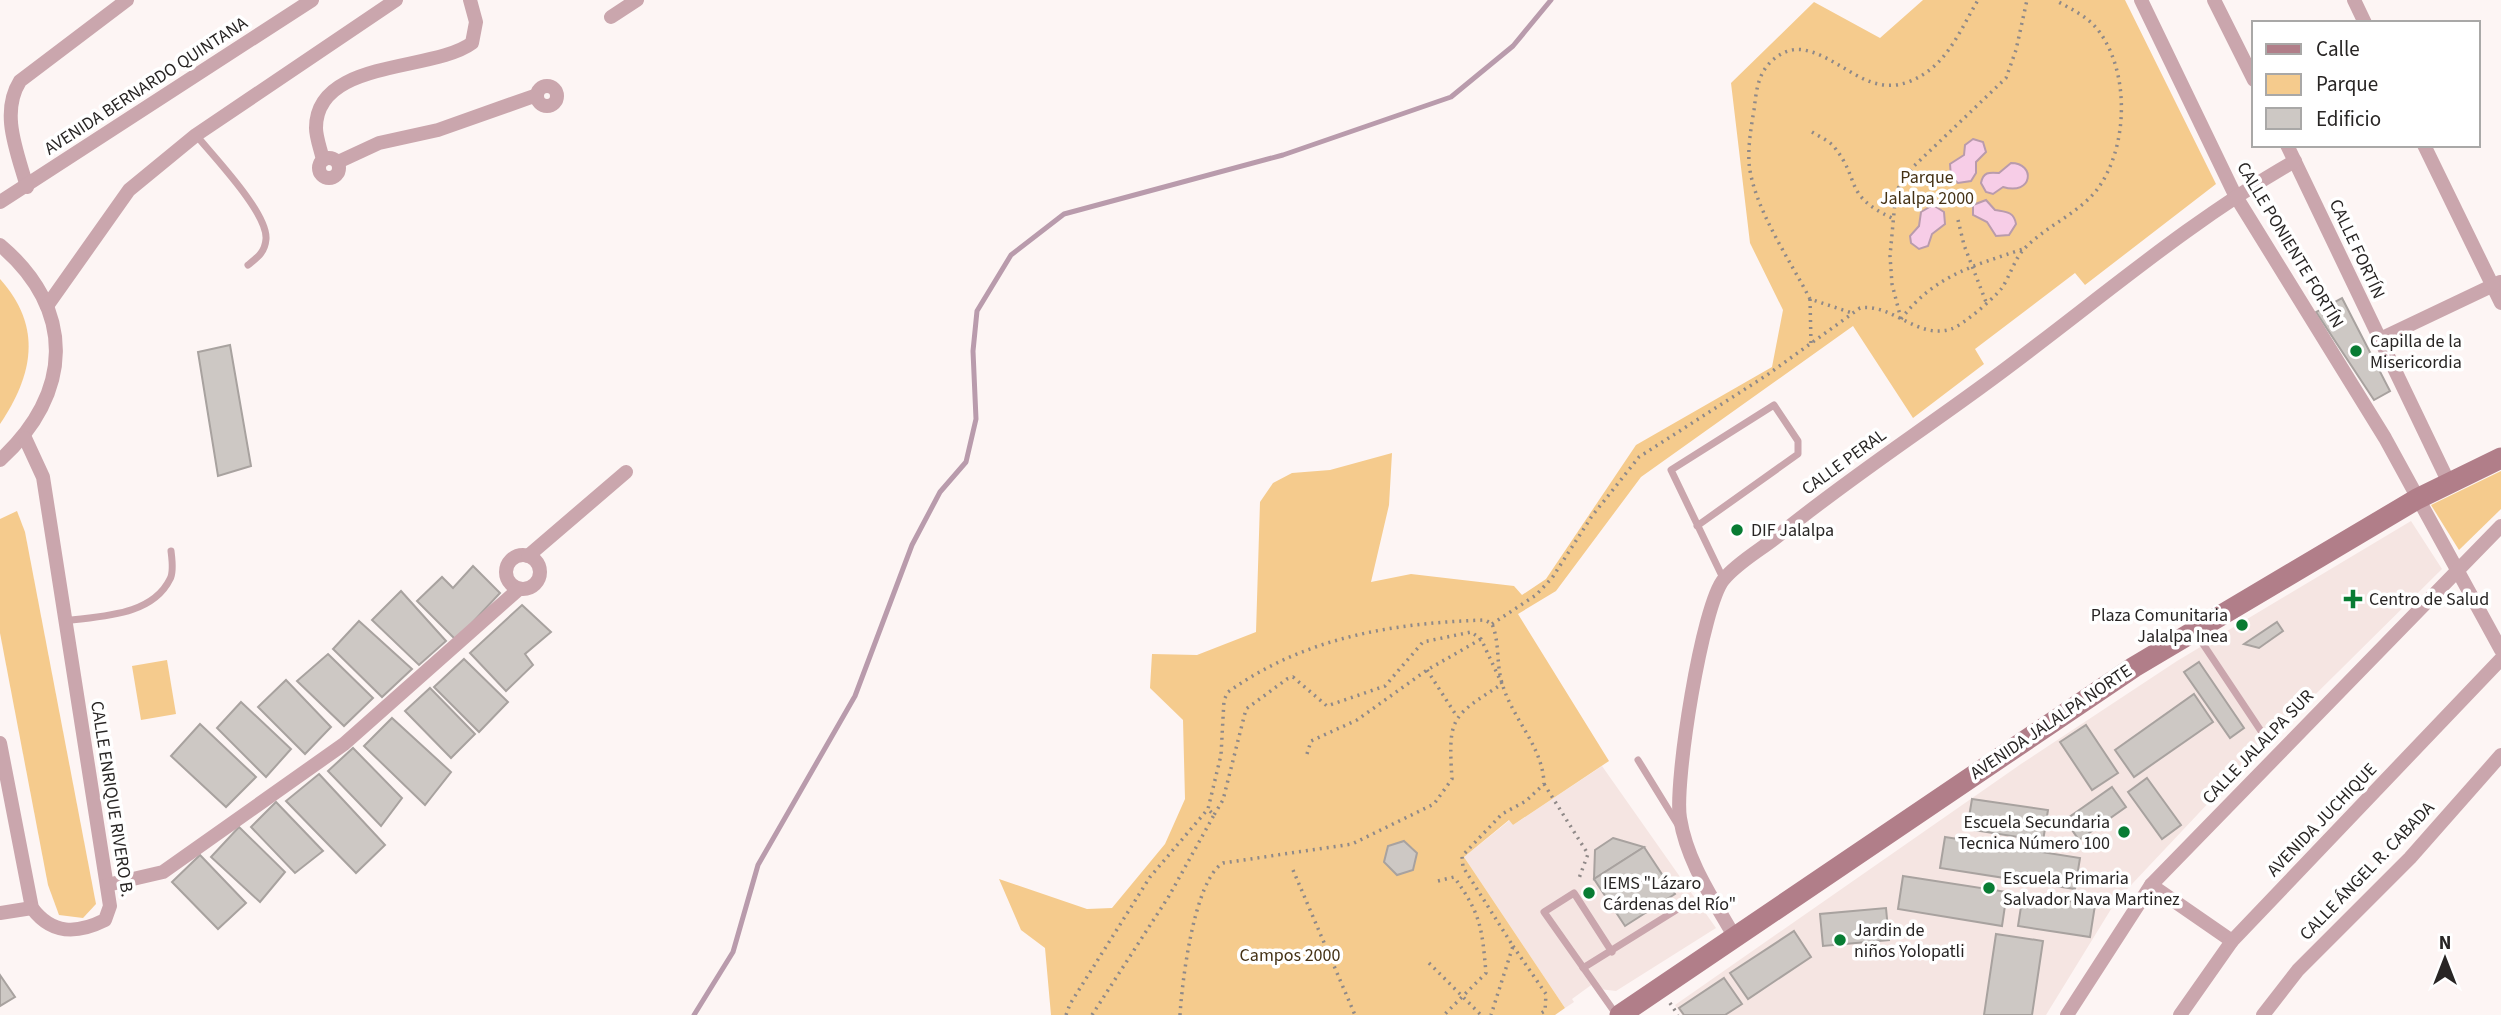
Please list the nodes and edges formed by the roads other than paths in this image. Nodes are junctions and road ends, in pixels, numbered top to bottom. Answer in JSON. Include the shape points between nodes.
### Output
{"nodes":[{"id":1,"x":127,"y":0,"type":"edge"},
{"id":2,"x":312,"y":0,"type":"edge"},
{"id":3,"x":396,"y":0,"type":"edge"},
{"id":4,"x":470,"y":0,"type":"edge"},
{"id":5,"x":637,"y":0,"type":"edge"},
{"id":6,"x":2141,"y":0,"type":"edge"},
{"id":7,"x":2214,"y":0,"type":"edge"},
{"id":8,"x":2354,"y":0,"type":"edge"},
{"id":9,"x":611,"y":17,"type":"dead end"},
{"id":10,"x":2364,"y":21,"type":"edge"},
{"id":11,"x":2252,"y":76,"type":"edge"},
{"id":12,"x":537,"y":95,"type":"dead end"},
{"id":13,"x":196,"y":135,"type":"junction"},
{"id":14,"x":2288,"y":147,"type":"edge"},
{"id":15,"x":2425,"y":147,"type":"edge"},
{"id":16,"x":2295,"y":161,"type":"junction"},
{"id":17,"x":27,"y":187,"type":"junction"},
{"id":18,"x":2235,"y":195,"type":"junction"},
{"id":19,"x":0,"y":202,"type":"edge"},
{"id":20,"x":0,"y":245,"type":"edge"},
{"id":21,"x":248,"y":265,"type":"dead end"},
{"id":22,"x":2497,"y":284,"type":"edge"},
{"id":23,"x":2501,"y":303,"type":"edge"},
{"id":24,"x":47,"y":306,"type":"junction"},
{"id":25,"x":2378,"y":340,"type":"junction"},
{"id":26,"x":25,"y":438,"type":"junction"},
{"id":27,"x":2501,"y":458,"type":"edge"},
{"id":28,"x":0,"y":460,"type":"edge"},
{"id":29,"x":626,"y":472,"type":"dead end"},
{"id":30,"x":2449,"y":483,"type":"junction"},
{"id":31,"x":2417,"y":499,"type":"junction"},
{"id":32,"x":1697,"y":526,"type":"junction"},
{"id":33,"x":2501,"y":526,"type":"edge"},
{"id":34,"x":172,"y":551,"type":"dead end"},
{"id":35,"x":528,"y":556,"type":"junction"},
{"id":36,"x":2456,"y":568,"type":"junction"},
{"id":37,"x":1724,"y":579,"type":"junction"},
{"id":38,"x":519,"y":589,"type":"junction"},
{"id":39,"x":64,"y":621,"type":"junction"},
{"id":40,"x":2194,"y":631,"type":"junction"},
{"id":41,"x":2501,"y":650,"type":"edge"},
{"id":42,"x":2501,"y":659,"type":"edge"},
{"id":43,"x":2263,"y":734,"type":"dead end"},
{"id":44,"x":0,"y":743,"type":"edge"},
{"id":45,"x":2501,"y":755,"type":"edge"},
{"id":46,"x":1638,"y":760,"type":"dead end"},
{"id":47,"x":1683,"y":833,"type":"junction"},
{"id":48,"x":107,"y":885,"type":"junction"},
{"id":49,"x":2151,"y":885,"type":"junction"},
{"id":50,"x":1689,"y":902,"type":"dead end"},
{"id":51,"x":32,"y":908,"type":"junction"},
{"id":52,"x":0,"y":913,"type":"edge"},
{"id":53,"x":1734,"y":936,"type":"junction"},
{"id":54,"x":2232,"y":941,"type":"junction"},
{"id":55,"x":1612,"y":951,"type":"junction"},
{"id":56,"x":1583,"y":968,"type":"junction"},
{"id":57,"x":1618,"y":1015,"type":"edge"},
{"id":58,"x":2067,"y":1015,"type":"edge"},
{"id":59,"x":2180,"y":1015,"type":"edge"},
{"id":60,"x":2263,"y":1015,"type":"edge"}],
"edges":[{"from":1,"to":17,"type":"street","via":[[20,80],[10,94],[9,121]]},
{"from":2,"to":17,"type":"street","name":"AVENIDA BERNARDO QUINTANA"},
{"from":3,"to":13,"type":"street"},
{"from":4,"to":12,"type":"street","via":[[476,22],[472,43],[457,54],[350,79],[324,102],[316,127],[330,161]]},
{"from":5,"to":9,"type":"street"},
{"from":6,"to":18,"type":"street","name":"CALLE PONIENTE FORTÍN"},
{"from":7,"to":11,"type":"street"},
{"from":8,"to":10,"type":"street"},
{"from":13,"to":21,"type":"lane","via":[[261,220],[266,237],[261,255]]},
{"from":13,"to":24,"type":"street","via":[[129,190]]},
{"from":14,"to":16,"type":"street","name":"CALLE FORTÍN"},
{"from":15,"to":22,"type":"street"},
{"from":16,"to":18,"type":"street","name":"CALLE PERAL"},
{"from":16,"to":25,"type":"street","name":"CALLE FORTÍN"},
{"from":17,"to":19,"type":"street","name":"AVENIDA BERNARDO QUINTANA"},
{"from":18,"to":31,"type":"street","name":"CALLE PONIENTE FORTÍN","via":[[2385,438]]},
{"from":18,"to":37,"type":"street","name":"CALLE PERAL","via":[[1811,509]]},
{"from":20,"to":24,"type":"street","via":[[23,264]]},
{"from":22,"to":23,"type":"street"},
{"from":22,"to":25,"type":"street"},
{"from":24,"to":26,"type":"street","via":[[55,331],[55,369],[45,405]]},
{"from":25,"to":30,"type":"street","name":"CALLE FORTÍN"},
{"from":26,"to":28,"type":"street"},
{"from":26,"to":39,"type":"street","name":"CALLE ENRIQUE RIVERO B.","via":[[43,474]]},
{"from":27,"to":30,"type":"street","name":"AVENIDA JALALPA NORTE"},
{"from":29,"to":35,"type":"street"},
{"from":30,"to":31,"type":"street","name":"AVENIDA JALALPA NORTE"},
{"from":31,"to":36,"type":"street","name":"CALLE PONIENTE FORTÍN"},
{"from":31,"to":40,"type":"street","name":"AVENIDA JALALPA NORTE"},
{"from":32,"to":32,"type":"lane","via":[[1798,454],[1798,441],[1774,405],[1671,470]]},
{"from":32,"to":37,"type":"lane"},
{"from":33,"to":36,"type":"street","name":"CALLE JALALPA SUR"},
{"from":34,"to":39,"type":"lane","via":[[172,577],[157,597],[129,611]]},
{"from":35,"to":38,"type":"street","via":[[537,562],[540,577],[529,588]]},
{"from":35,"to":38,"type":"street","via":[[511,561],[506,571]]},
{"from":36,"to":41,"type":"street","name":"CALLE PONIENTE FORTÍN"},
{"from":36,"to":49,"type":"street","name":"CALLE JALALPA SUR"},
{"from":37,"to":47,"type":"street","name":"CALLE PERAL","via":[[1710,610],[1690,704],[1678,804]]},
{"from":38,"to":48,"type":"street","via":[[344,744],[163,872]]},
{"from":39,"to":48,"type":"street","name":"CALLE ENRIQUE RIVERO B."},
{"from":40,"to":43,"type":"lane"},
{"from":40,"to":53,"type":"street","name":"AVENIDA JALALPA NORTE","via":[[2060,715]]},
{"from":42,"to":54,"type":"street","name":"AVENIDA JUCHIQUE"},
{"from":44,"to":51,"type":"street"},
{"from":45,"to":60,"type":"street","name":"CALLE ÁNGEL R. CABADA","via":[[2410,858],[2298,970]]},
{"from":46,"to":47,"type":"lane"},
{"from":47,"to":53,"type":"street","name":"CALLE PERAL","via":[[1697,873]]},
{"from":48,"to":51,"type":"street","name":"CALLE ENRIQUE RIVERO B.","via":[[110,906],[106,920],[91,928],[56,928]]},
{"from":49,"to":54,"type":"street"},
{"from":49,"to":58,"type":"street","name":"CALLE JALALPA SUR"},
{"from":50,"to":55,"type":"lane"},
{"from":51,"to":52,"type":"street"},
{"from":53,"to":57,"type":"street","name":"AVENIDA JALALPA NORTE"},
{"from":54,"to":59,"type":"street","name":"AVENIDA JUCHIQUE"},
{"from":55,"to":56,"type":"lane"},
{"from":55,"to":56,"type":"lane","via":[[1574,893],[1544,912]]},
{"from":56,"to":57,"type":"lane"}]}
